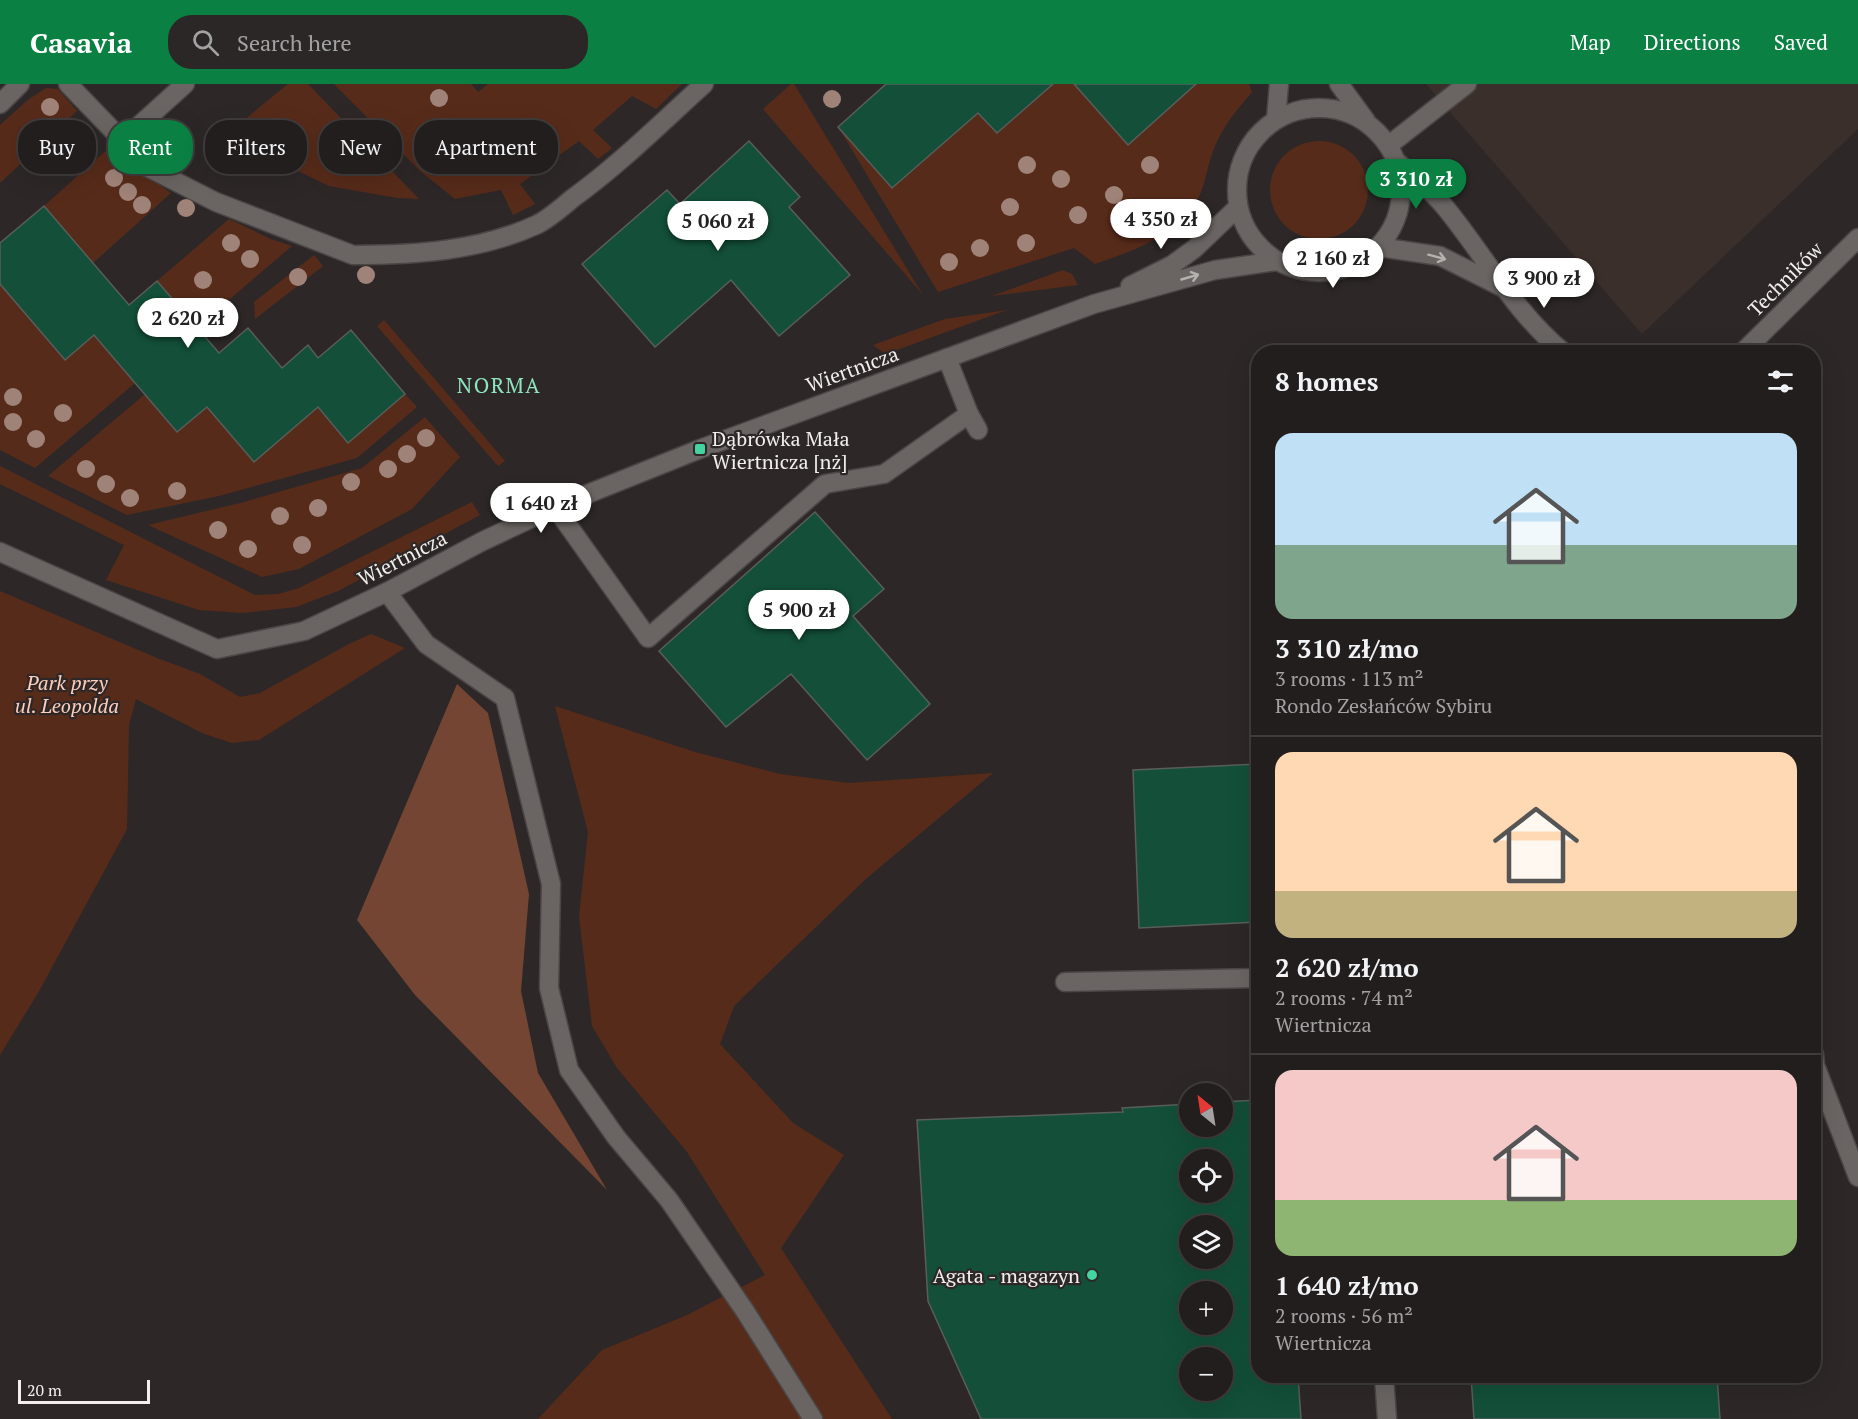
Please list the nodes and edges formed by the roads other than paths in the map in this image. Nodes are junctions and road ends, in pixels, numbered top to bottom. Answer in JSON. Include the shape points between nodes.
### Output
{"nodes":[{"id":1,"x":20,"y":84,"type":"edge"},
{"id":2,"x":68,"y":84,"type":"edge"},
{"id":3,"x":185,"y":84,"type":"edge"},
{"id":4,"x":704,"y":84,"type":"edge"},
{"id":5,"x":1279,"y":84,"type":"edge"},
{"id":6,"x":1339,"y":84,"type":"edge"},
{"id":7,"x":1467,"y":84,"type":"edge"},
{"id":8,"x":0,"y":104,"type":"edge"},
{"id":9,"x":1276,"y":119,"type":"junction"},
{"id":10,"x":145,"y":120,"type":"edge"},
{"id":11,"x":1366,"y":121,"type":"junction"},
{"id":12,"x":108,"y":126,"type":"edge"},
{"id":13,"x":1389,"y":145,"type":"junction"},
{"id":14,"x":1397,"y":162,"type":"junction"},
{"id":15,"x":161,"y":174,"type":"edge"},
{"id":16,"x":1238,"y":207,"type":"junction"},
{"id":17,"x":1858,"y":238,"type":"edge"},
{"id":18,"x":1379,"y":247,"type":"junction"},
{"id":19,"x":1277,"y":261,"type":"junction"},
{"id":20,"x":1503,"y":287,"type":"junction"},
{"id":21,"x":1094,"y":304,"type":"junction"},
{"id":22,"x":1554,"y":345,"type":"edge"},
{"id":23,"x":1750,"y":345,"type":"edge"},
{"id":24,"x":947,"y":358,"type":"junction"},
{"id":25,"x":555,"y":507,"type":"junction"},
{"id":26,"x":0,"y":552,"type":"edge"},
{"id":27,"x":387,"y":592,"type":"junction"},
{"id":28,"x":1251,"y":978,"type":"edge"},
{"id":29,"x":1065,"y":982,"type":"dead end"},
{"id":30,"x":1821,"y":1081,"type":"edge"},
{"id":31,"x":1858,"y":1177,"type":"edge"},
{"id":32,"x":1384,"y":1383,"type":"edge"},
{"id":33,"x":813,"y":1419,"type":"edge"},
{"id":34,"x":1387,"y":1419,"type":"edge"}],
"edges":[{"from":1,"to":8,"type":"street"},
{"from":2,"to":12,"type":"street"},
{"from":3,"to":10,"type":"street"},
{"from":4,"to":15,"type":"street","via":[[607,173],[538,224],[477,246],[353,255],[216,202]]},
{"from":5,"to":9,"type":"street"},
{"from":6,"to":11,"type":"street"},
{"from":7,"to":13,"type":"street"},
{"from":9,"to":11,"type":"street","via":[[1305,108],[1337,109]]},
{"from":9,"to":16,"type":"street","via":[[1256,136],[1242,157],[1236,182]]},
{"from":11,"to":13,"type":"street"},
{"from":13,"to":14,"type":"street"},
{"from":14,"to":18,"type":"street","via":[[1402,192],[1395,221]]},
{"from":14,"to":20,"type":"street","via":[[1443,205]]},
{"from":16,"to":19,"type":"street","via":[[1259,247]]},
{"from":16,"to":21,"type":"street","name":"Wiertnicza","via":[[1172,265]]},
{"from":17,"to":23,"type":"street","name":"Techników"},
{"from":18,"to":19,"type":"street","via":[[1357,263],[1330,272],[1303,271]]},
{"from":18,"to":20,"type":"street","one_way":true,"via":[[1440,256]]},
{"from":21,"to":19,"type":"street","name":"Wiertnicza","one_way":true,"via":[[1215,270]]},
{"from":20,"to":22,"type":"street"},
{"from":21,"to":24,"type":"street","name":"Wiertnicza"},
{"from":24,"to":25,"type":"street","name":"Wiertnicza"},
{"from":24,"to":25,"type":"street","via":[[973,422],[884,474],[825,484],[648,638]]},
{"from":25,"to":27,"type":"street","name":"Wiertnicza"},
{"from":26,"to":27,"type":"street","name":"Wiertnicza","via":[[217,649],[304,630]]},
{"from":27,"to":33,"type":"street","via":[[426,644],[505,699],[550,884],[549,988],[569,1070],[616,1137],[669,1200]]},
{"from":28,"to":29,"type":"street"},
{"from":30,"to":31,"type":"street"},
{"from":32,"to":34,"type":"street"}]}
